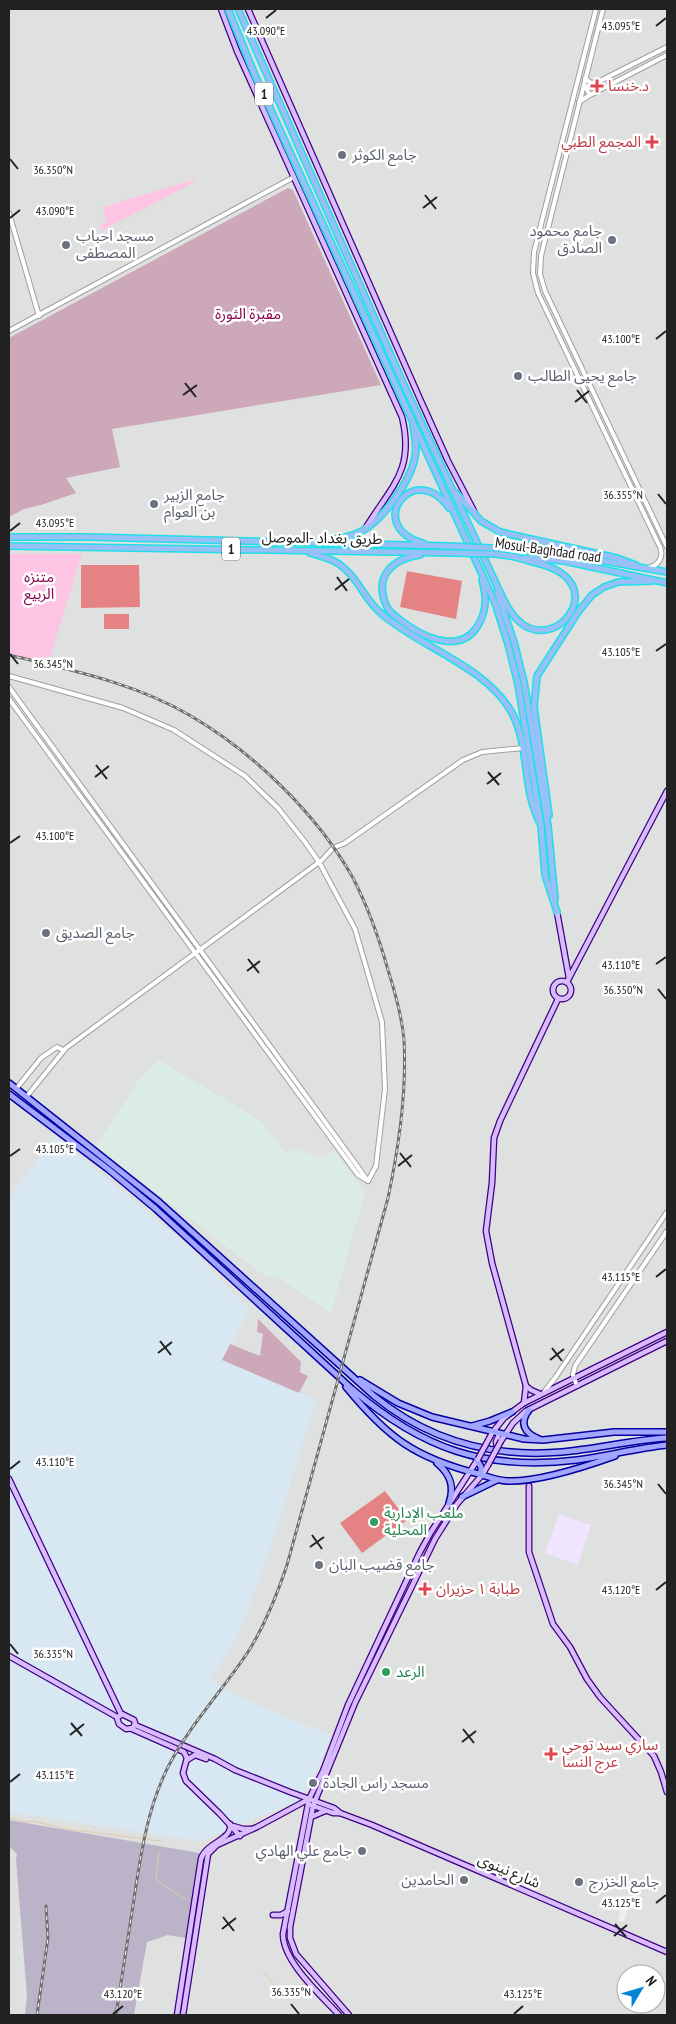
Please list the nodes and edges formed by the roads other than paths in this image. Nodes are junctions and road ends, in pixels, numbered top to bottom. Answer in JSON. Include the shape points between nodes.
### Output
{"nodes":[{"id":1,"x":221,"y":9,"type":"edge"},
{"id":2,"x":228,"y":9,"type":"edge"},
{"id":3,"x":238,"y":9,"type":"edge"},
{"id":4,"x":248,"y":9,"type":"edge"},
{"id":5,"x":596,"y":9,"type":"edge"},
{"id":6,"x":603,"y":9,"type":"edge"},
{"id":7,"x":241,"y":17,"type":"junction"},
{"id":8,"x":232,"y":19,"type":"junction"},
{"id":9,"x":667,"y":47,"type":"edge"},
{"id":10,"x":667,"y":55,"type":"edge"},
{"id":11,"x":586,"y":78,"type":"junction"},
{"id":12,"x":591,"y":83,"type":"junction"},
{"id":13,"x":590,"y":95,"type":"junction"},
{"id":14,"x":580,"y":102,"type":"junction"},
{"id":15,"x":555,"y":171,"type":"junction"},
{"id":16,"x":561,"y":172,"type":"junction"},
{"id":17,"x":311,"y":174,"type":"junction"},
{"id":18,"x":294,"y":177,"type":"junction"},
{"id":19,"x":303,"y":178,"type":"junction"},
{"id":20,"x":9,"y":213,"type":"edge"},
{"id":21,"x":356,"y":298,"type":"junction"},
{"id":22,"x":349,"y":301,"type":"junction"},
{"id":23,"x":38,"y":316,"type":"junction"},
{"id":24,"x":551,"y":320,"type":"junction"},
{"id":25,"x":562,"y":326,"type":"junction"},
{"id":26,"x":9,"y":331,"type":"edge"},
{"id":27,"x":591,"y":402,"type":"junction"},
{"id":28,"x":601,"y":407,"type":"junction"},
{"id":29,"x":410,"y":414,"type":"junction"},
{"id":30,"x":451,"y":486,"type":"junction"},
{"id":31,"x":481,"y":521,"type":"junction"},
{"id":32,"x":460,"y":525,"type":"junction"},
{"id":33,"x":364,"y":530,"type":"junction"},
{"id":34,"x":9,"y":537,"type":"edge"},
{"id":35,"x":310,"y":544,"type":"junction"},
{"id":36,"x":430,"y":545,"type":"junction"},
{"id":37,"x":9,"y":546,"type":"edge"},
{"id":38,"x":667,"y":547,"type":"edge"},
{"id":39,"x":302,"y":551,"type":"junction"},
{"id":40,"x":494,"y":551,"type":"junction"},
{"id":41,"x":439,"y":553,"type":"junction"},
{"id":42,"x":454,"y":553,"type":"joint"},
{"id":43,"x":515,"y":557,"type":"junction"},
{"id":44,"x":477,"y":562,"type":"junction"},
{"id":45,"x":636,"y":565,"type":"junction"},
{"id":46,"x":647,"y":568,"type":"junction"},
{"id":47,"x":667,"y":572,"type":"edge"},
{"id":48,"x":490,"y":573,"type":"junction"},
{"id":49,"x":652,"y":581,"type":"junction"},
{"id":50,"x":667,"y":583,"type":"edge"},
{"id":51,"x":9,"y":676,"type":"edge"},
{"id":52,"x":9,"y":687,"type":"edge"},
{"id":53,"x":9,"y":699,"type":"edge"},
{"id":54,"x":530,"y":741,"type":"junction"},
{"id":55,"x":523,"y":748,"type":"junction"},
{"id":56,"x":667,"y":791,"type":"edge"},
{"id":57,"x":541,"y":826,"type":"junction"},
{"id":58,"x":319,"y":862,"type":"junction"},
{"id":59,"x":557,"y":912,"type":"junction"},
{"id":60,"x":200,"y":950,"type":"junction"},
{"id":61,"x":195,"y":953,"type":"junction"},
{"id":62,"x":568,"y":980,"type":"junction"},
{"id":63,"x":228,"y":988,"type":"junction"},
{"id":64,"x":222,"y":992,"type":"junction"},
{"id":65,"x":558,"y":1000,"type":"junction"},
{"id":66,"x":63,"y":1050,"type":"junction"},
{"id":67,"x":9,"y":1083,"type":"edge"},
{"id":68,"x":16,"y":1089,"type":"junction"},
{"id":69,"x":9,"y":1094,"type":"edge"},
{"id":70,"x":27,"y":1096,"type":"junction"},
{"id":71,"x":340,"y":1141,"type":"junction"},
{"id":72,"x":336,"y":1144,"type":"junction"},
{"id":73,"x":368,"y":1181,"type":"junction"},
{"id":74,"x":667,"y":1212,"type":"edge"},
{"id":75,"x":667,"y":1231,"type":"edge"},
{"id":76,"x":667,"y":1332,"type":"edge"},
{"id":77,"x":667,"y":1341,"type":"edge"},
{"id":78,"x":346,"y":1370,"type":"junction"},
{"id":79,"x":333,"y":1371,"type":"junction"},
{"id":80,"x":574,"y":1378,"type":"junction"},
{"id":81,"x":526,"y":1386,"type":"junction"},
{"id":82,"x":577,"y":1386,"type":"junction"},
{"id":83,"x":542,"y":1393,"type":"junction"},
{"id":84,"x":524,"y":1403,"type":"junction"},
{"id":85,"x":529,"y":1410,"type":"junction"},
{"id":86,"x":512,"y":1412,"type":"junction"},
{"id":87,"x":467,"y":1426,"type":"junction"},
{"id":88,"x":667,"y":1432,"type":"edge"},
{"id":89,"x":497,"y":1436,"type":"junction"},
{"id":90,"x":667,"y":1438,"type":"edge"},
{"id":91,"x":542,"y":1440,"type":"junction"},
{"id":92,"x":667,"y":1445,"type":"edge"},
{"id":93,"x":628,"y":1451,"type":"junction"},
{"id":94,"x":478,"y":1460,"type":"junction"},
{"id":95,"x":435,"y":1461,"type":"junction"},
{"id":96,"x":469,"y":1473,"type":"junction"},
{"id":97,"x":481,"y":1475,"type":"junction"},
{"id":98,"x":9,"y":1479,"type":"edge"},
{"id":99,"x":498,"y":1480,"type":"junction"},
{"id":100,"x":529,"y":1486,"type":"dead end"},
{"id":101,"x":462,"y":1497,"type":"junction"},
{"id":102,"x":450,"y":1503,"type":"junction"},
{"id":103,"x":416,"y":1560,"type":"junction"},
{"id":104,"x":422,"y":1563,"type":"junction"},
{"id":105,"x":9,"y":1656,"type":"edge"},
{"id":106,"x":119,"y":1716,"type":"junction"},
{"id":107,"x":133,"y":1727,"type":"junction"},
{"id":108,"x":187,"y":1760,"type":"junction"},
{"id":109,"x":219,"y":1762,"type":"junction"},
{"id":110,"x":667,"y":1792,"type":"edge"},
{"id":111,"x":308,"y":1802,"type":"junction"},
{"id":112,"x":314,"y":1804,"type":"junction"},
{"id":113,"x":325,"y":1811,"type":"junction"},
{"id":114,"x":340,"y":1813,"type":"junction"},
{"id":115,"x":311,"y":1817,"type":"junction"},
{"id":116,"x":230,"y":1824,"type":"junction"},
{"id":117,"x":257,"y":1828,"type":"junction"},
{"id":118,"x":240,"y":1836,"type":"junction"},
{"id":119,"x":303,"y":1843,"type":"junction"},
{"id":120,"x":210,"y":1848,"type":"junction"},
{"id":121,"x":288,"y":1911,"type":"junction"},
{"id":122,"x":272,"y":1915,"type":"dead end"},
{"id":123,"x":667,"y":1952,"type":"edge"},
{"id":124,"x":177,"y":2015,"type":"edge"},
{"id":125,"x":183,"y":2015,"type":"edge"},
{"id":126,"x":339,"y":2015,"type":"edge"},
{"id":127,"x":349,"y":2015,"type":"edge"}],
"edges":[{"from":1,"to":18,"type":"main road"},
{"from":2,"to":8,"type":"highway","number":"1"},
{"from":3,"to":7,"type":"highway","number":"1"},
{"from":4,"to":31,"type":"main road","via":[[448,461]]},
{"from":5,"to":15,"type":"street"},
{"from":6,"to":11,"type":"street"},
{"from":7,"to":8,"type":"highway"},
{"from":7,"to":17,"type":"highway","number":"1"},
{"from":8,"to":19,"type":"highway","number":"1"},
{"from":9,"to":12,"type":"street"},
{"from":10,"to":13,"type":"street"},
{"from":11,"to":12,"type":"street"},
{"from":11,"to":14,"type":"street"},
{"from":12,"to":13,"type":"street","via":[[586,88]]},
{"from":13,"to":14,"type":"street"},
{"from":14,"to":16,"type":"street"},
{"from":15,"to":16,"type":"street"},
{"from":15,"to":24,"type":"street","via":[[533,266],[536,287]]},
{"from":16,"to":25,"type":"street","via":[[540,268],[543,286]]},
{"from":17,"to":19,"type":"highway"},
{"from":17,"to":30,"type":"highway","number":"1"},
{"from":18,"to":22,"type":"main road"},
{"from":18,"to":23,"type":"street"},
{"from":19,"to":21,"type":"highway","number":"1"},
{"from":20,"to":23,"type":"street"},
{"from":21,"to":22,"type":"highway"},
{"from":21,"to":29,"type":"highway","number":"1"},
{"from":22,"to":33,"type":"main road","via":[[402,417],[407,446],[404,466],[395,484]]},
{"from":23,"to":26,"type":"street"},
{"from":24,"to":25,"type":"street","via":[[556,317]]},
{"from":24,"to":27,"type":"street"},
{"from":25,"to":28,"type":"street"},
{"from":27,"to":28,"type":"street","via":[[597,410]]},
{"from":27,"to":46,"type":"street","via":[[662,551],[658,563]]},
{"from":28,"to":38,"type":"street"},
{"from":29,"to":32,"type":"highway"},
{"from":29,"to":33,"type":"highway","via":[[416,448],[410,473],[389,505]]},
{"from":30,"to":31,"type":"highway"},
{"from":30,"to":48,"type":"highway","number":"1"},
{"from":31,"to":45,"type":"highway","via":[[508,535]]},
{"from":32,"to":36,"type":"highway","via":[[434,492],[416,490],[405,495],[395,509],[396,524],[412,540]]},
{"from":32,"to":44,"type":"highway"},
{"from":33,"to":35,"type":"highway"},
{"from":34,"to":35,"type":"highway","number":"1"},
{"from":35,"to":36,"type":"highway"},
{"from":36,"to":40,"type":"highway","bridge":true},
{"from":37,"to":39,"type":"highway","name":"طريق بغداد -الموصل","number":"1"},
{"from":39,"to":41,"type":"highway","name":"طريق بغداد -الموصل","number":"1"},
{"from":39,"to":54,"type":"highway","via":[[339,564],[382,615],[491,687],[500,695]]},
{"from":40,"to":42,"type":"highway","name":"Mosul-Baghdad road","number":"1","bridge":true},
{"from":40,"to":43,"type":"highway","name":"Mosul-Baghdad road","number":"1"},
{"from":40,"to":45,"type":"highway","via":[[564,554]]},
{"from":41,"to":42,"type":"highway","name":"طريق بغداد -الموصل","number":"1"},
{"from":41,"to":44,"type":"highway","via":[[398,561],[382,584],[386,606],[392,613],[413,630],[437,641],[451,642],[465,637],[476,629],[482,619],[486,599]]},
{"from":43,"to":48,"type":"highway","via":[[559,571],[572,584],[573,610],[560,626],[538,631],[520,623]]},
{"from":43,"to":49,"type":"highway","name":"Mosul-Baghdad road","via":[[564,561]]},
{"from":44,"to":54,"type":"highway","via":[[508,644]]},
{"from":45,"to":46,"type":"highway"},
{"from":46,"to":47,"type":"highway"},
{"from":48,"to":54,"type":"highway","via":[[518,656]]},
{"from":49,"to":50,"type":"highway","name":"Mosul-Baghdad road"},
{"from":49,"to":54,"type":"highway","via":[[612,584],[592,595],[578,612],[537,676]]},
{"from":51,"to":58,"type":"street","via":[[123,708],[174,730],[251,782],[288,819]]},
{"from":52,"to":60,"type":"street"},
{"from":53,"to":61,"type":"street"},
{"from":54,"to":55,"type":"highway"},
{"from":54,"to":57,"type":"highway"},
{"from":54,"to":59,"type":"highway","via":[[549,807]]},
{"from":55,"to":57,"type":"highway","via":[[534,812]]},
{"from":55,"to":58,"type":"street","via":[[482,752],[463,760],[345,843],[332,848]]},
{"from":56,"to":62,"type":"main road"},
{"from":57,"to":59,"type":"highway","via":[[545,875]]},
{"from":58,"to":60,"type":"street"},
{"from":58,"to":73,"type":"street","via":[[355,929],[382,1022],[385,1089],[376,1166]]},
{"from":59,"to":62,"type":"main road"},
{"from":60,"to":61,"type":"street"},
{"from":60,"to":63,"type":"street"},
{"from":61,"to":64,"type":"street"},
{"from":61,"to":66,"type":"street"},
{"from":62,"to":65,"type":"main road","via":[[570,993],[564,1000]]},
{"from":62,"to":65,"type":"main road","via":[[554,986]]},
{"from":63,"to":64,"type":"street"},
{"from":63,"to":71,"type":"street"},
{"from":64,"to":72,"type":"street"},
{"from":65,"to":81,"type":"main road","via":[[494,1137],[486,1231]]},
{"from":66,"to":68,"type":"street","via":[[57,1047],[43,1055]]},
{"from":66,"to":70,"type":"street"},
{"from":67,"to":68,"type":"main road"},
{"from":68,"to":70,"type":"main road"},
{"from":69,"to":79,"type":"main road","via":[[156,1209]]},
{"from":70,"to":78,"type":"main road","via":[[159,1202]]},
{"from":71,"to":72,"type":"street"},
{"from":71,"to":73,"type":"street"},
{"from":72,"to":73,"type":"street","via":[[358,1175]]},
{"from":74,"to":83,"type":"street"},
{"from":75,"to":80,"type":"street","via":[[575,1366]]},
{"from":76,"to":80,"type":"main road"},
{"from":77,"to":82,"type":"main road"},
{"from":78,"to":87,"type":"main road","via":[[398,1403],[432,1417]]},
{"from":78,"to":90,"type":"main road","via":[[387,1407],[406,1419],[443,1437],[476,1447],[514,1453],[561,1452]]},
{"from":79,"to":93,"type":"main road","via":[[394,1422],[463,1454],[499,1462],[530,1463],[578,1460]]},
{"from":79,"to":95,"type":"main road","via":[[384,1429]]},
{"from":80,"to":82,"type":"street"},
{"from":80,"to":83,"type":"main road"},
{"from":81,"to":83,"type":"main road"},
{"from":81,"to":84,"type":"main road"},
{"from":82,"to":85,"type":"main road"},
{"from":83,"to":84,"type":"main road"},
{"from":84,"to":86,"type":"main road"},
{"from":85,"to":89,"type":"main road"},
{"from":85,"to":91,"type":"main road","via":[[524,1427],[528,1434]]},
{"from":86,"to":87,"type":"main road"},
{"from":86,"to":89,"type":"main road"},
{"from":87,"to":89,"type":"main road"},
{"from":88,"to":91,"type":"main road","via":[[614,1432]]},
{"from":89,"to":91,"type":"main road"},
{"from":89,"to":94,"type":"main road","bridge":true},
{"from":89,"to":97,"type":"main road","bridge":true,"via":[[498,1447]]},
{"from":92,"to":93,"type":"main road"},
{"from":93,"to":99,"type":"main road","via":[[540,1477]]},
{"from":94,"to":96,"type":"main road"},
{"from":94,"to":97,"type":"main road"},
{"from":95,"to":96,"type":"main road"},
{"from":95,"to":102,"type":"main road","via":[[451,1481]]},
{"from":96,"to":97,"type":"main road"},
{"from":96,"to":102,"type":"main road"},
{"from":97,"to":99,"type":"main road"},
{"from":97,"to":101,"type":"main road"},
{"from":98,"to":106,"type":"main road"},
{"from":99,"to":101,"type":"main road"},
{"from":100,"to":110,"type":"main road","via":[[529,1552],[553,1624],[600,1696],[654,1756]]},
{"from":101,"to":104,"type":"main road"},
{"from":102,"to":103,"type":"main road"},
{"from":103,"to":104,"type":"main road"},
{"from":103,"to":111,"type":"main road","via":[[348,1705]]},
{"from":104,"to":112,"type":"main road","via":[[355,1703]]},
{"from":105,"to":106,"type":"main road"},
{"from":106,"to":107,"type":"main road","via":[[133,1719]]},
{"from":106,"to":107,"type":"main road","via":[[119,1724],[126,1729]]},
{"from":107,"to":108,"type":"main road","via":[[183,1751]]},
{"from":107,"to":109,"type":"main road","name":"شارع نينوى"},
{"from":108,"to":109,"type":"main road","via":[[197,1756]]},
{"from":108,"to":116,"type":"main road","via":[[183,1770],[186,1781]]},
{"from":109,"to":111,"type":"main road","name":"شارع نينوى"},
{"from":111,"to":112,"type":"main road","name":"شارع نينوى"},
{"from":111,"to":117,"type":"main road"},
{"from":111,"to":119,"type":"main road"},
{"from":112,"to":113,"type":"main road","name":"شارع نينوى"},
{"from":112,"to":114,"type":"main road","name":"شارع نينوى","via":[[334,1808]]},
{"from":112,"to":115,"type":"main road"},
{"from":113,"to":114,"type":"main road","name":"شارع نينوى"},
{"from":113,"to":115,"type":"main road"},
{"from":114,"to":123,"type":"main road","name":"شارع نينوى"},
{"from":115,"to":119,"type":"main road"},
{"from":116,"to":117,"type":"main road","via":[[243,1829]]},
{"from":116,"to":118,"type":"main road"},
{"from":116,"to":120,"type":"main road","via":[[228,1835]]},
{"from":117,"to":118,"type":"main road"},
{"from":118,"to":120,"type":"main road"},
{"from":119,"to":121,"type":"main road"},
{"from":119,"to":127,"type":"main road","via":[[290,1938],[296,1954]]},
{"from":120,"to":124,"type":"main road","via":[[201,1859]]},
{"from":120,"to":125,"type":"main road"},
{"from":121,"to":122,"type":"main road"},
{"from":121,"to":126,"type":"main road","via":[[283,1944],[291,1959]]}]}
